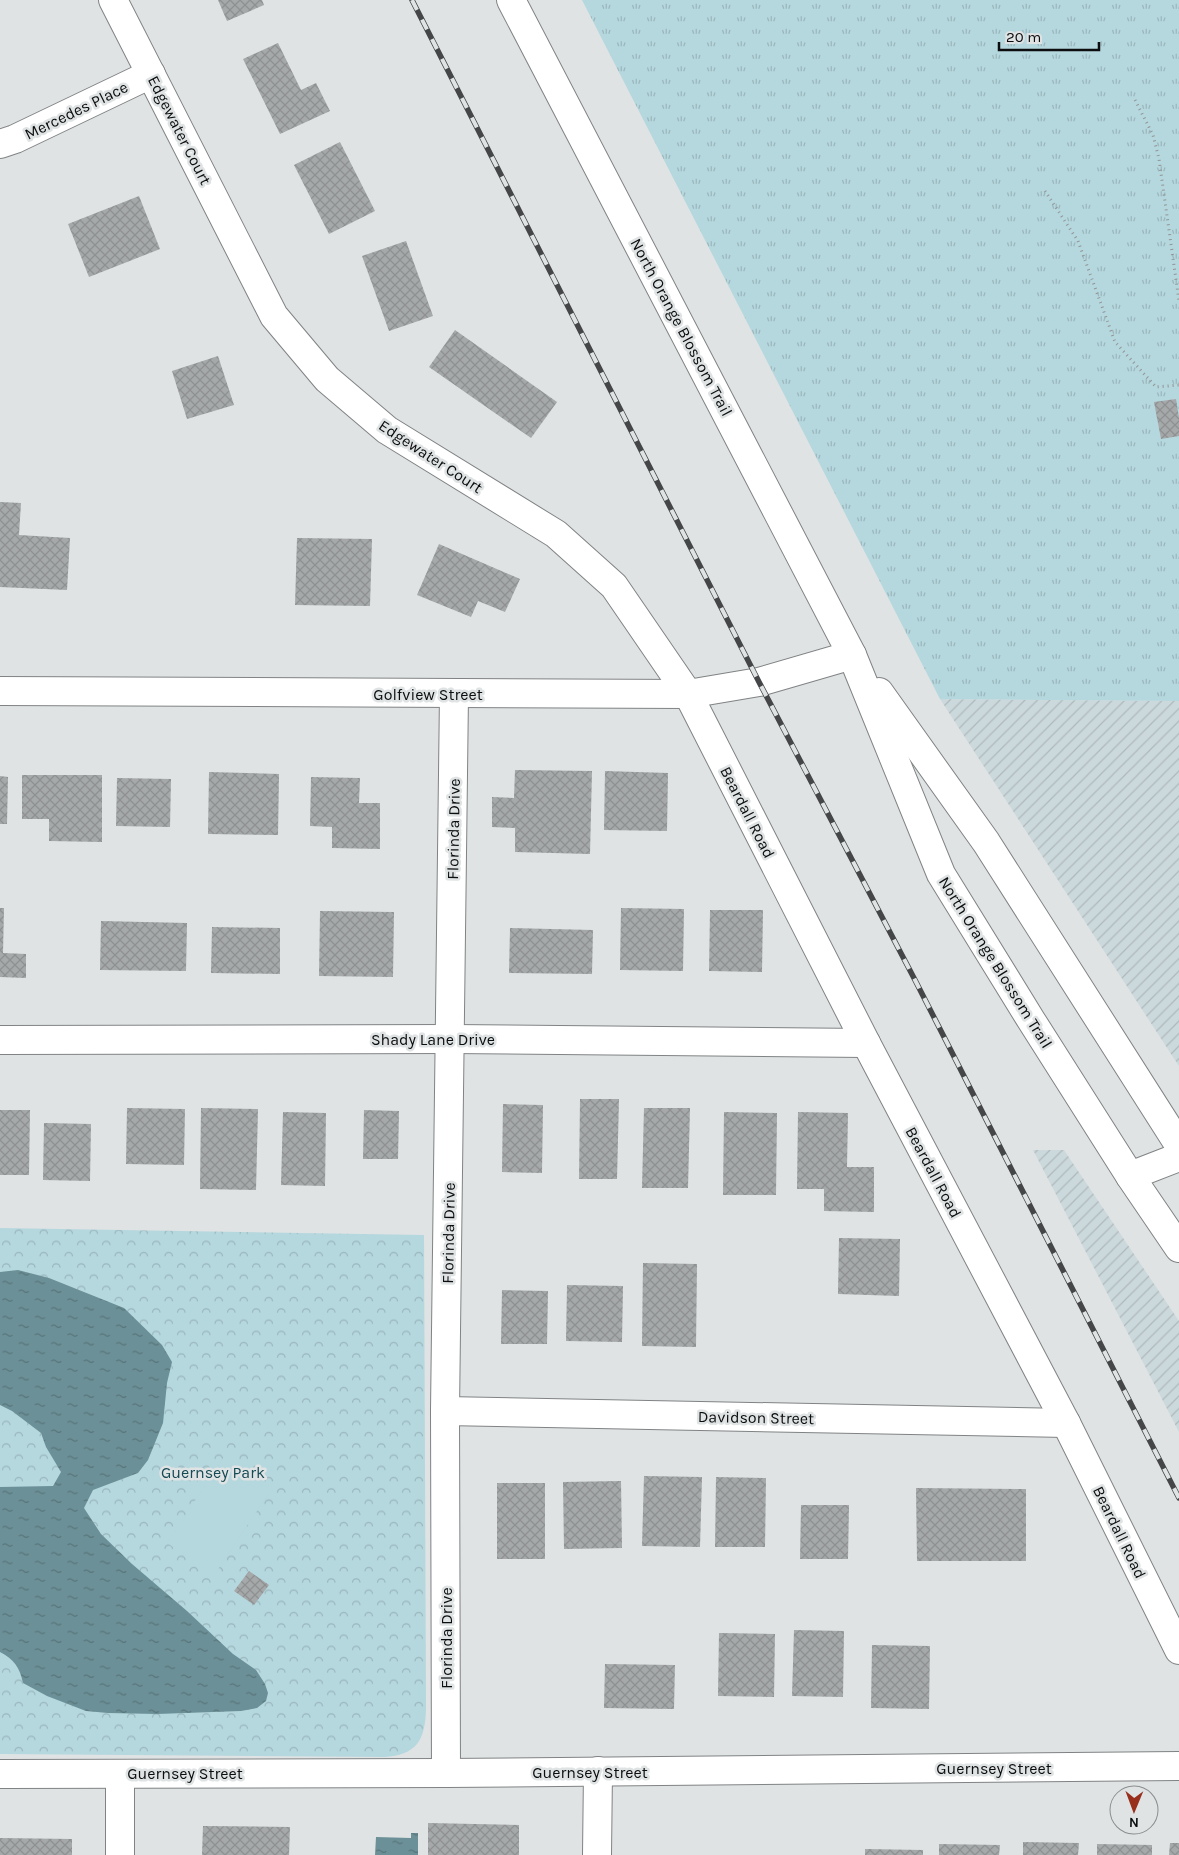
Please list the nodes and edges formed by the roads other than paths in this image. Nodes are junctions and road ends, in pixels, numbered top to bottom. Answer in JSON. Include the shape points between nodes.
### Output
{"nodes":[{"id":1,"x":113,"y":0,"type":"edge"},
{"id":2,"x":511,"y":0,"type":"edge"},
{"id":3,"x":151,"y":74,"type":"junction"},
{"id":4,"x":0,"y":144,"type":"edge"},
{"id":5,"x":852,"y":655,"type":"junction"},
{"id":6,"x":0,"y":690,"type":"edge"},
{"id":7,"x":454,"y":694,"type":"junction"},
{"id":8,"x":688,"y":694,"type":"junction"},
{"id":9,"x":451,"y":1039,"type":"junction"},
{"id":10,"x":0,"y":1040,"type":"edge"},
{"id":11,"x":866,"y":1043,"type":"junction"},
{"id":12,"x":1179,"y":1145,"type":"edge"},
{"id":13,"x":1179,"y":1157,"type":"edge"},
{"id":14,"x":1130,"y":1176,"type":"junction"},
{"id":15,"x":1179,"y":1248,"type":"edge"},
{"id":16,"x":445,"y":1410,"type":"junction"},
{"id":17,"x":1066,"y":1423,"type":"junction"},
{"id":18,"x":1179,"y":1650,"type":"edge"},
{"id":19,"x":1179,"y":1766,"type":"edge"},
{"id":20,"x":598,"y":1772,"type":"junction"},
{"id":21,"x":446,"y":1773,"type":"junction"},
{"id":22,"x":0,"y":1774,"type":"edge"},
{"id":23,"x":120,"y":1774,"type":"junction"},
{"id":24,"x":120,"y":1855,"type":"edge"},
{"id":25,"x":597,"y":1855,"type":"edge"}],
"edges":[{"from":1,"to":3,"type":"street","name":"Edgewater Court"},
{"from":2,"to":5,"type":"street","name":"North Orange Blossom Trail"},
{"from":3,"to":4,"type":"street","name":"Mercedes Place"},
{"from":3,"to":8,"type":"street","name":"Edgewater Court","via":[[274,316],[327,380],[387,430],[556,534],[614,586]]},
{"from":5,"to":8,"type":"street","name":"Golfview Street","via":[[759,682]]},
{"from":5,"to":12,"type":"street","name":"North Orange Blossom Trail","via":[[986,842]]},
{"from":5,"to":14,"type":"street","name":"North Orange Blossom Trail","via":[[941,874]]},
{"from":6,"to":7,"type":"street","name":"Golfview Street"},
{"from":7,"to":8,"type":"street","name":"Golfview Street"},
{"from":7,"to":9,"type":"street","name":"Florinda Drive"},
{"from":8,"to":11,"type":"street","name":"Beardall Road"},
{"from":9,"to":10,"type":"street","name":"Shady Lane Drive"},
{"from":9,"to":11,"type":"street","name":"Shady Lane Drive"},
{"from":9,"to":16,"type":"street","name":"Florinda Drive"},
{"from":11,"to":17,"type":"street","name":"Beardall Road"},
{"from":13,"to":14,"type":"street"},
{"from":14,"to":15,"type":"street","name":"North Orange Blossom Trail"},
{"from":16,"to":17,"type":"street","name":"Davidson Street"},
{"from":16,"to":21,"type":"street","name":"Florinda Drive"},
{"from":17,"to":18,"type":"street","name":"Beardall Road"},
{"from":19,"to":20,"type":"street","name":"Guernsey Street"},
{"from":20,"to":21,"type":"street","name":"Guernsey Street"},
{"from":20,"to":25,"type":"street"},
{"from":21,"to":23,"type":"street","name":"Guernsey Street"},
{"from":22,"to":23,"type":"street","name":"Guernsey Street"},
{"from":23,"to":24,"type":"street"}]}
